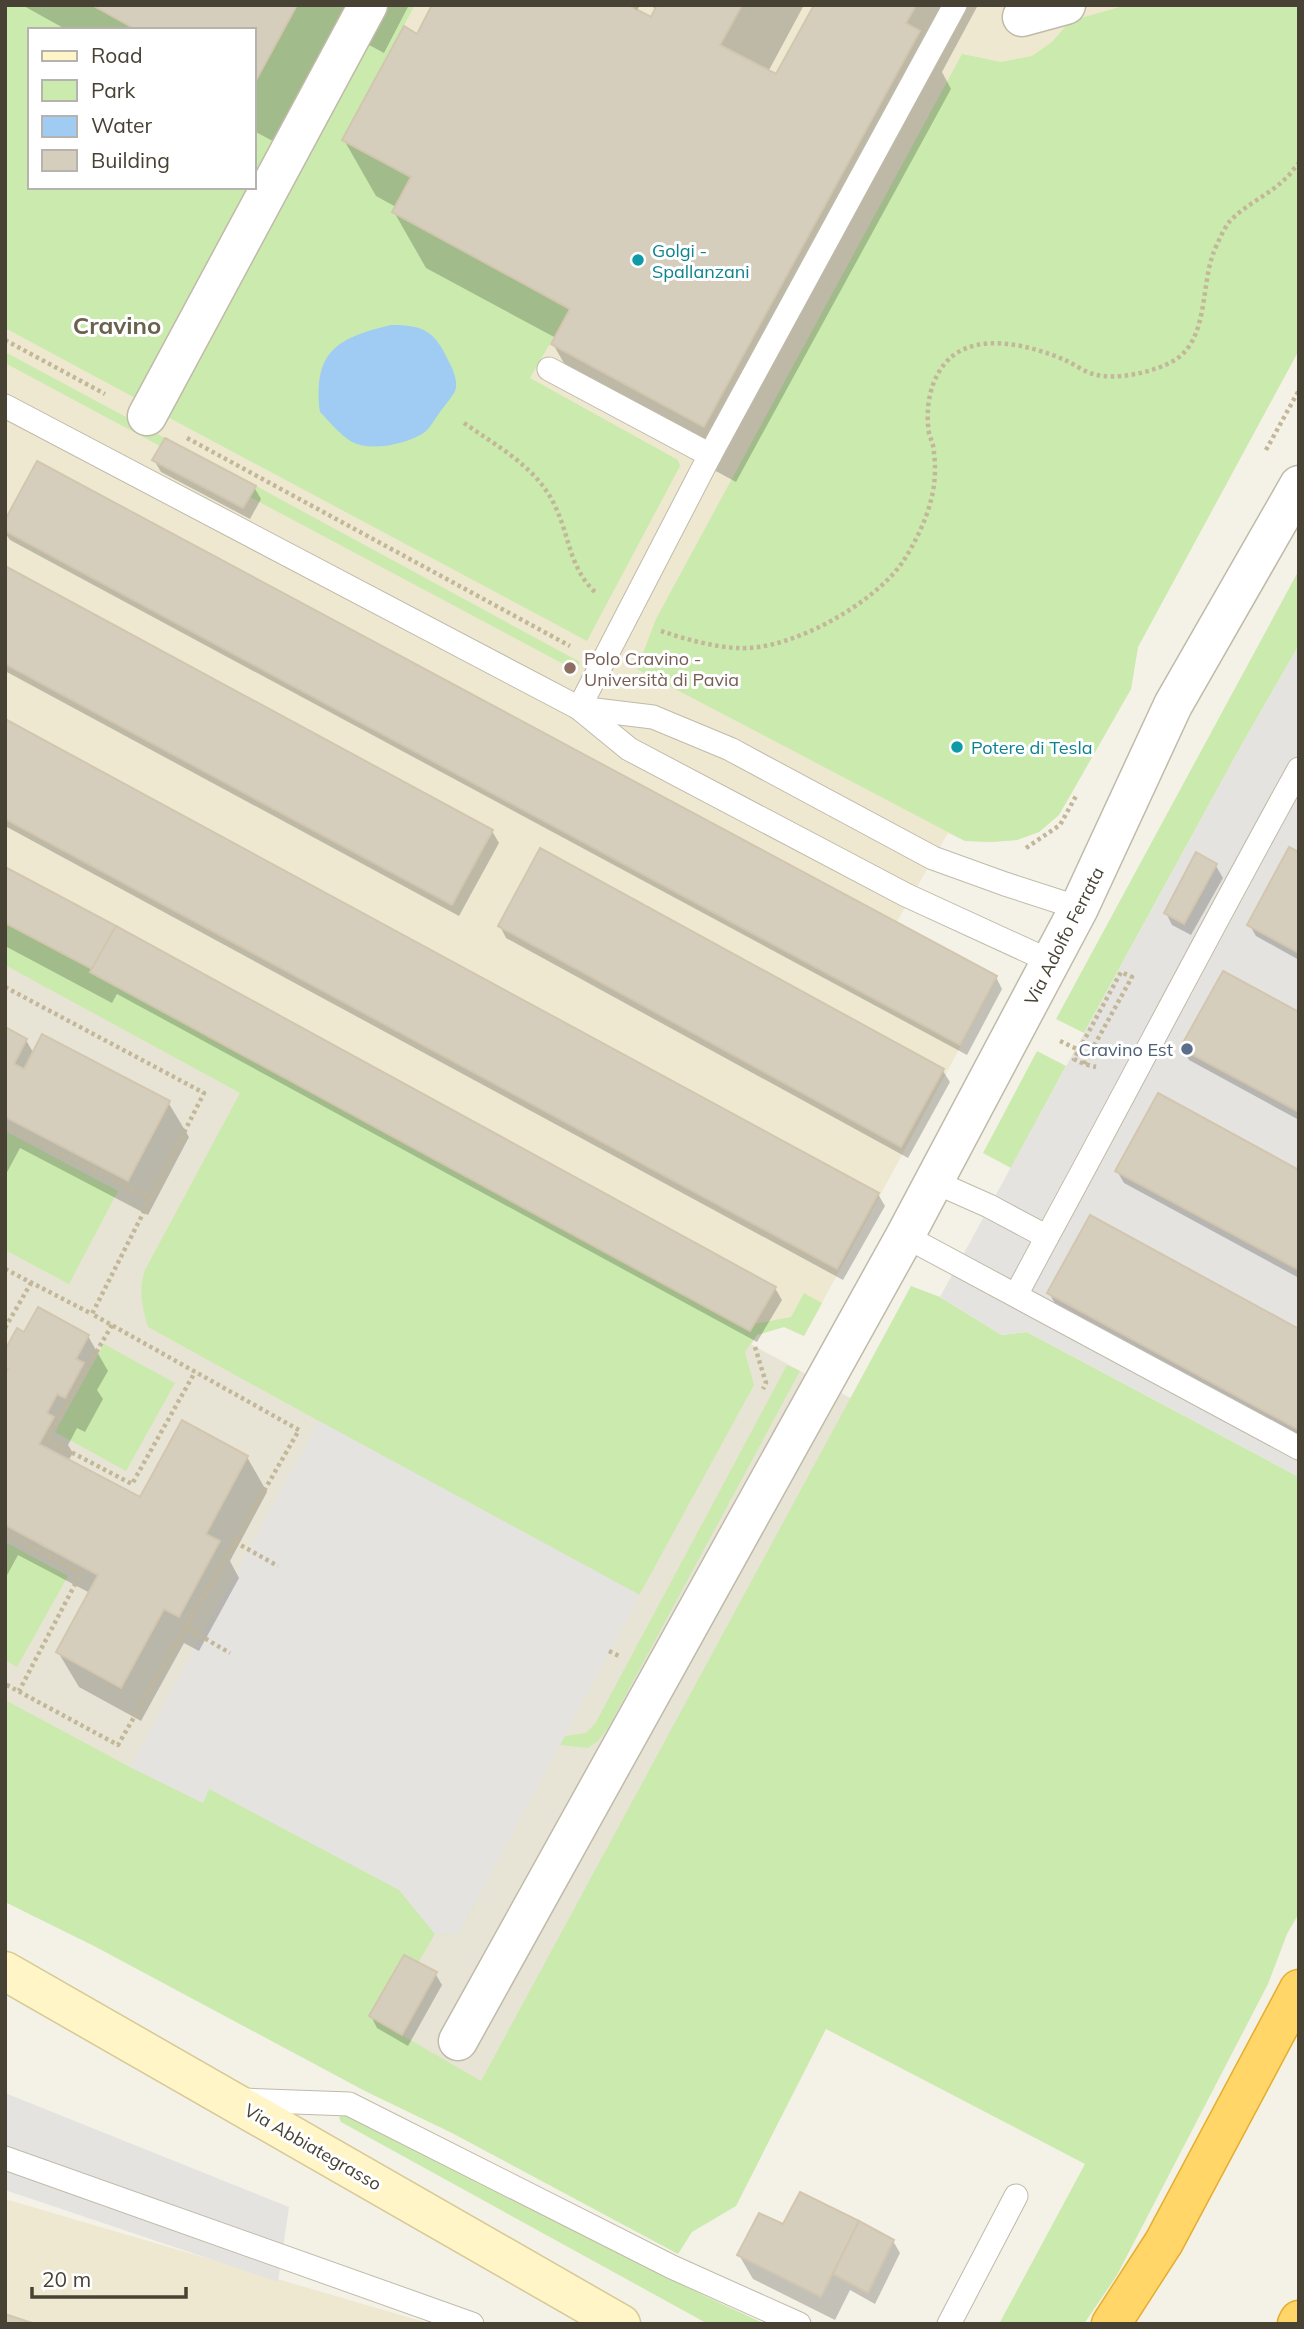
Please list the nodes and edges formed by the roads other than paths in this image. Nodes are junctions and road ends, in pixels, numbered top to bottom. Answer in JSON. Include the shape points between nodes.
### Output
{"nodes":[{"id":1,"x":368,"y":5,"type":"edge"},
{"id":2,"x":955,"y":5,"type":"edge"},
{"id":3,"x":1066,"y":5,"type":"edge"},
{"id":4,"x":1022,"y":17,"type":"dead end"},
{"id":5,"x":549,"y":369,"type":"dead end"},
{"id":6,"x":5,"y":406,"type":"edge"},
{"id":7,"x":147,"y":416,"type":"road end"},
{"id":8,"x":710,"y":455,"type":"junction"},
{"id":9,"x":1299,"y":485,"type":"edge"},
{"id":10,"x":579,"y":708,"type":"junction"},
{"id":11,"x":1299,"y":769,"type":"edge"},
{"id":12,"x":1079,"y":908,"type":"junction"},
{"id":13,"x":1052,"y":962,"type":"junction"},
{"id":14,"x":935,"y":1182,"type":"junction"},
{"id":15,"x":905,"y":1236,"type":"junction"},
{"id":16,"x":1047,"y":1237,"type":"junction"},
{"id":17,"x":1016,"y":1295,"type":"junction"},
{"id":18,"x":1299,"y":1448,"type":"edge"},
{"id":19,"x":5,"y":1970,"type":"edge"},
{"id":20,"x":1299,"y":1989,"type":"edge"},
{"id":21,"x":458,"y":2041,"type":"dead end"},
{"id":22,"x":232,"y":2100,"type":"junction"},
{"id":23,"x":5,"y":2158,"type":"edge"},
{"id":24,"x":1016,"y":2196,"type":"dead end"},
{"id":25,"x":472,"y":2324,"type":"edge"},
{"id":26,"x":621,"y":2324,"type":"edge"},
{"id":27,"x":799,"y":2324,"type":"edge"},
{"id":28,"x":949,"y":2324,"type":"edge"},
{"id":29,"x":1111,"y":2324,"type":"edge"}],
"edges":[{"from":1,"to":7,"type":"street"},
{"from":2,"to":8,"type":"lane"},
{"from":3,"to":4,"type":"street"},
{"from":5,"to":8,"type":"lane"},
{"from":6,"to":10,"type":"lane"},
{"from":8,"to":10,"type":"lane"},
{"from":9,"to":12,"type":"street","name":"Via Adolfo Ferrata","via":[[1173,705]]},
{"from":10,"to":12,"type":"lane","via":[[653,717],[730,749],[933,858]]},
{"from":10,"to":13,"type":"lane","via":[[629,749],[906,895]]},
{"from":11,"to":16,"type":"lane"},
{"from":12,"to":13,"type":"street","name":"Via Adolfo Ferrata"},
{"from":13,"to":14,"type":"street","name":"Via Adolfo Ferrata"},
{"from":14,"to":15,"type":"street","name":"Via Adolfo Ferrata"},
{"from":14,"to":16,"type":"lane"},
{"from":15,"to":17,"type":"lane"},
{"from":15,"to":21,"type":"street","name":"Via Adolfo Ferrata"},
{"from":16,"to":17,"type":"lane"},
{"from":17,"to":18,"type":"lane"},
{"from":19,"to":22,"type":"main road","name":"Via Abbiategrasso"},
{"from":20,"to":29,"type":"highway","via":[[1164,2242]]},
{"from":22,"to":26,"type":"main road","name":"Via Abbiategrasso"},
{"from":22,"to":27,"type":"lane","via":[[349,2104],[673,2267]]},
{"from":23,"to":25,"type":"lane"},
{"from":24,"to":28,"type":"lane"}]}
